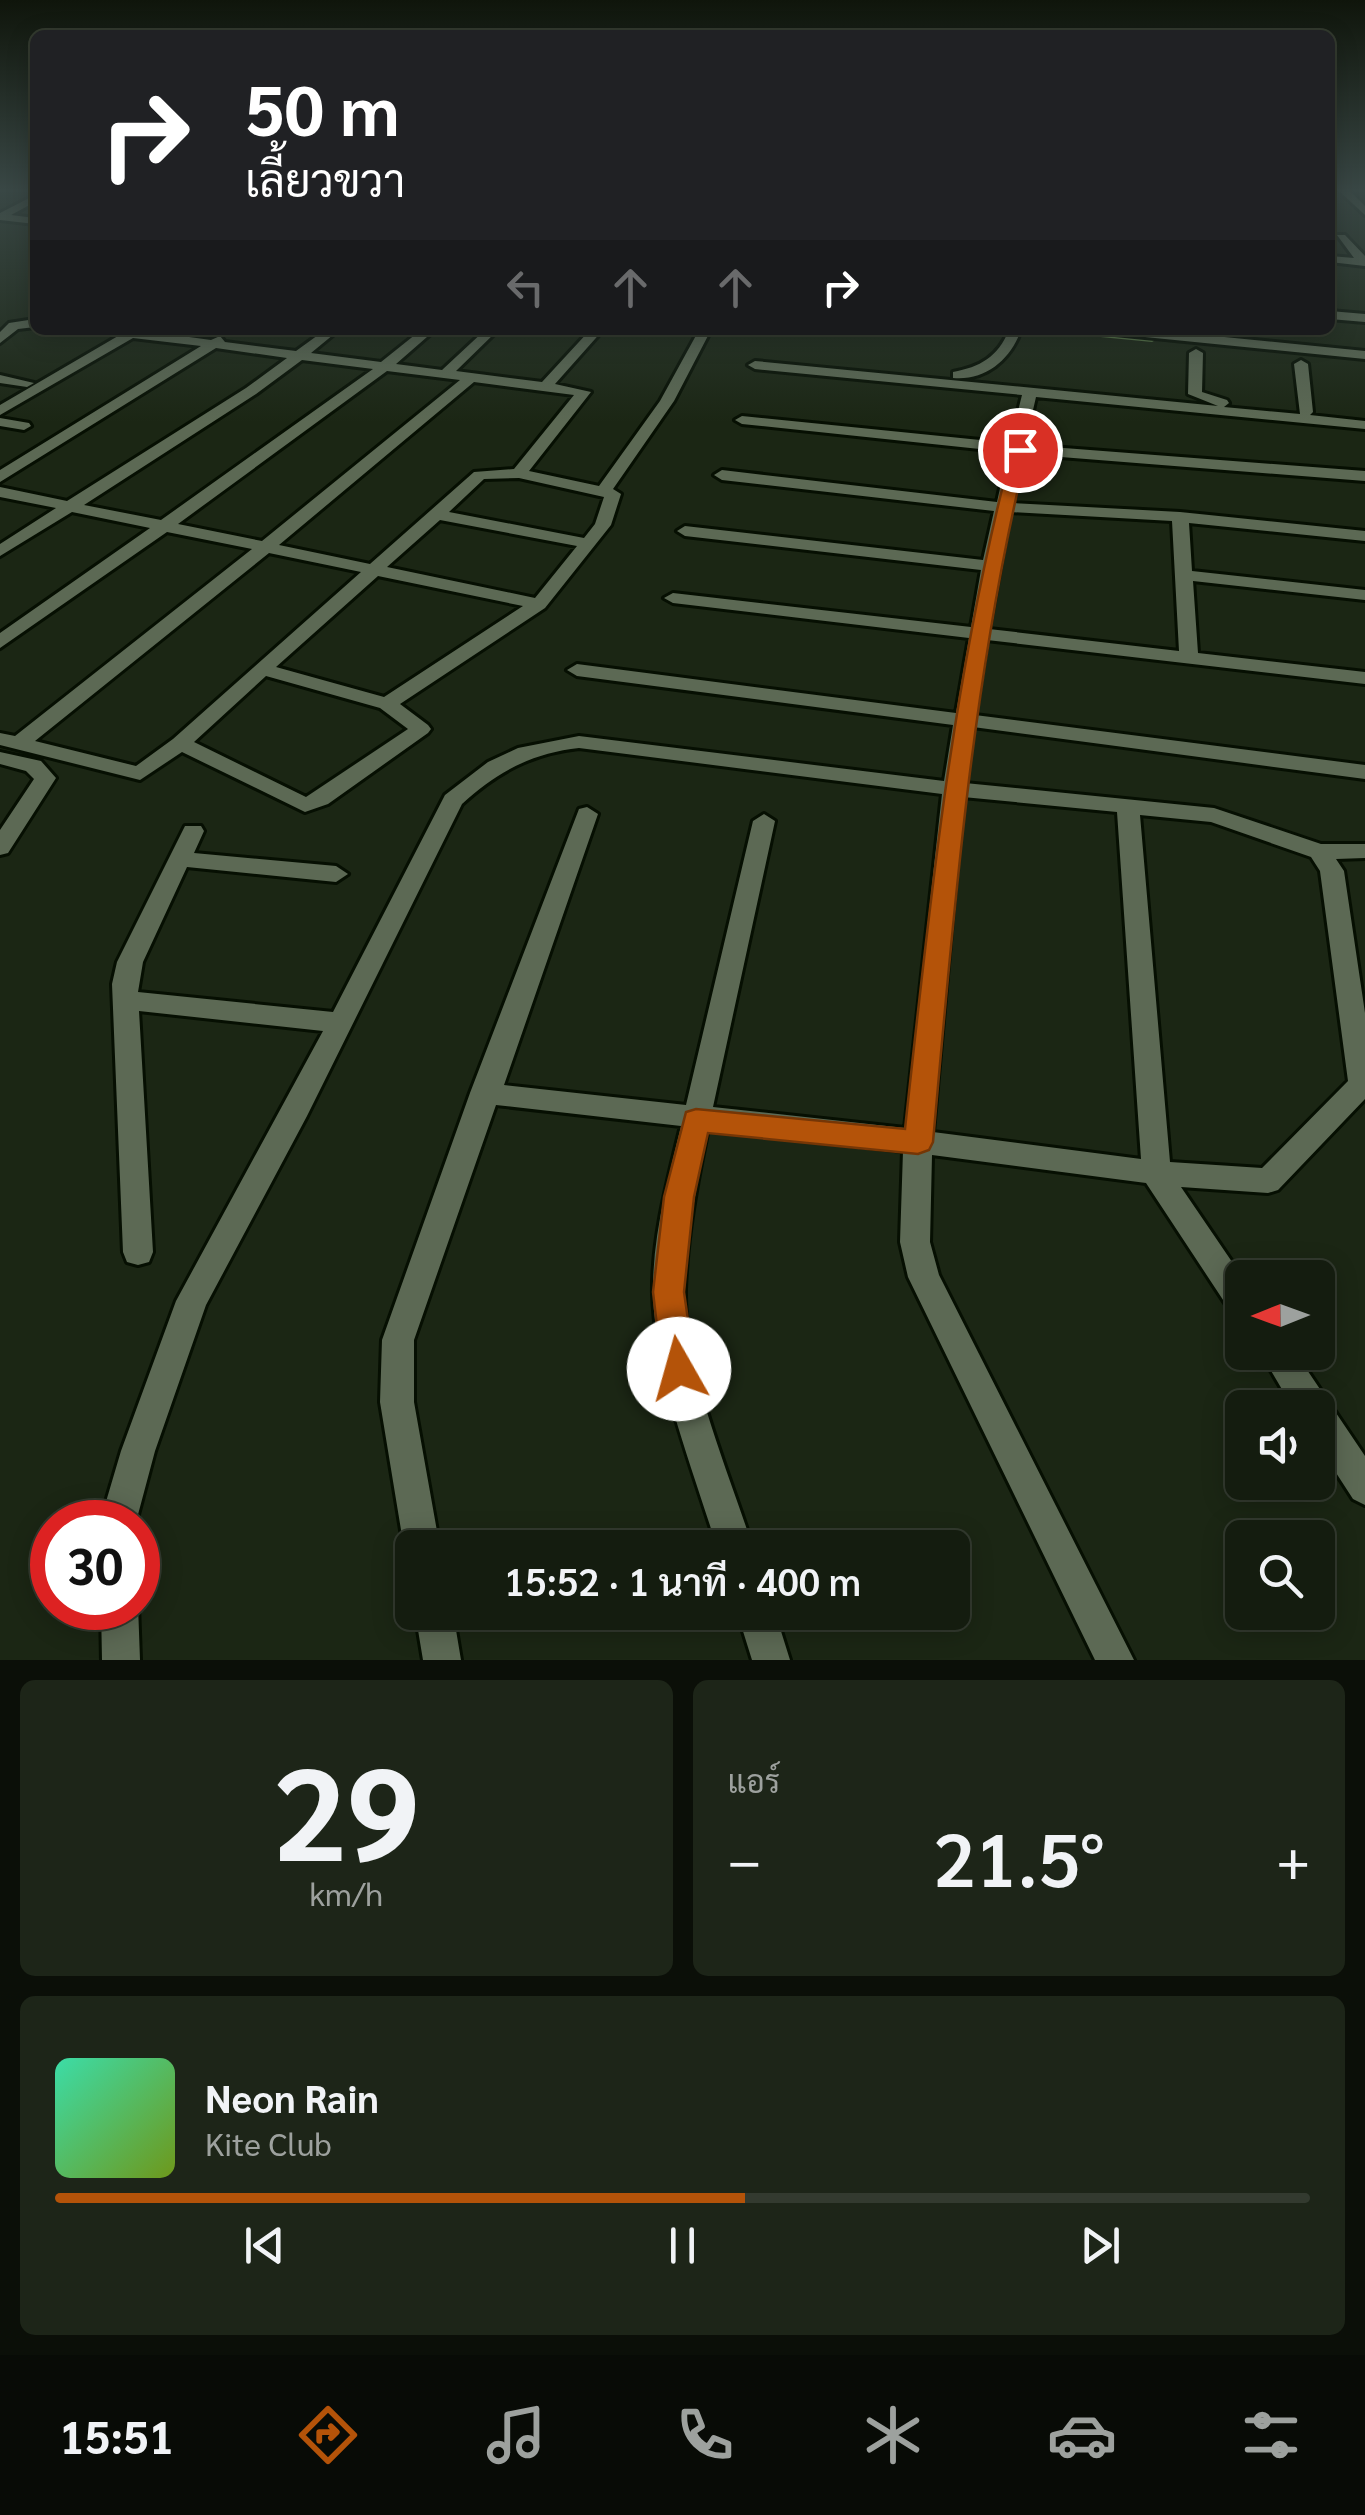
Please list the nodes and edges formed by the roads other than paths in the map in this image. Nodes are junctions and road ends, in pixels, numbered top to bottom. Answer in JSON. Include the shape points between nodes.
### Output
{"nodes":[{"id":1,"x":1335,"y":315,"type":"edge"},
{"id":2,"x":1365,"y":318,"type":"edge"},
{"id":3,"x":30,"y":324,"type":"edge"},
{"id":4,"x":105,"y":335,"type":"edge"},
{"id":5,"x":128,"y":335,"type":"edge"},
{"id":6,"x":156,"y":335,"type":"edge"},
{"id":7,"x":228,"y":335,"type":"edge"},
{"id":8,"x":326,"y":335,"type":"edge"},
{"id":9,"x":423,"y":335,"type":"edge"},
{"id":10,"x":487,"y":335,"type":"edge"},
{"id":11,"x":593,"y":335,"type":"edge"},
{"id":12,"x":703,"y":335,"type":"edge"},
{"id":13,"x":1012,"y":335,"type":"edge"},
{"id":14,"x":1185,"y":335,"type":"edge"},
{"id":15,"x":0,"y":339,"type":"edge"},
{"id":16,"x":216,"y":343,"type":"junction"},
{"id":17,"x":1196,"y":353,"type":"dead end"},
{"id":18,"x":301,"y":354,"type":"junction"},
{"id":19,"x":1365,"y":355,"type":"edge"},
{"id":20,"x":388,"y":364,"type":"junction"},
{"id":21,"x":1301,"y":364,"type":"dead end"},
{"id":22,"x":755,"y":365,"type":"dead end"},
{"id":23,"x":447,"y":372,"type":"junction"},
{"id":24,"x":958,"y":375,"type":"dead end"},
{"id":25,"x":473,"y":376,"type":"junction"},
{"id":26,"x":0,"y":379,"type":"edge"},
{"id":27,"x":26,"y":383,"type":"junction"},
{"id":28,"x":548,"y":385,"type":"junction"},
{"id":29,"x":1029,"y":395,"type":"junction"},
{"id":30,"x":0,"y":398,"type":"edge"},
{"id":31,"x":0,"y":411,"type":"edge"},
{"id":32,"x":1306,"y":412,"type":"junction"},
{"id":33,"x":1365,"y":416,"type":"edge"},
{"id":34,"x":742,"y":420,"type":"dead end"},
{"id":35,"x":0,"y":422,"type":"edge"},
{"id":36,"x":1365,"y":424,"type":"edge"},
{"id":37,"x":24,"y":426,"type":"dead end"},
{"id":38,"x":1020,"y":450,"type":"junction"},
{"id":39,"x":519,"y":473,"type":"junction"},
{"id":40,"x":722,"y":475,"type":"dead end"},
{"id":41,"x":0,"y":476,"type":"edge"},
{"id":42,"x":1365,"y":476,"type":"edge"},
{"id":43,"x":604,"y":490,"type":"junction"},
{"id":44,"x":0,"y":492,"type":"edge"},
{"id":45,"x":72,"y":506,"type":"junction"},
{"id":46,"x":1002,"y":507,"type":"junction"},
{"id":47,"x":436,"y":514,"type":"junction"},
{"id":48,"x":1180,"y":517,"type":"junction"},
{"id":49,"x":167,"y":525,"type":"junction"},
{"id":50,"x":685,"y":531,"type":"dead end"},
{"id":51,"x":1365,"y":536,"type":"edge"},
{"id":52,"x":590,"y":544,"type":"junction"},
{"id":53,"x":266,"y":546,"type":"junction"},
{"id":54,"x":0,"y":551,"type":"edge"},
{"id":55,"x":990,"y":566,"type":"junction"},
{"id":56,"x":372,"y":569,"type":"junction"},
{"id":57,"x":1184,"y":575,"type":"junction"},
{"id":58,"x":1365,"y":596,"type":"edge"},
{"id":59,"x":673,"y":598,"type":"dead end"},
{"id":60,"x":539,"y":604,"type":"junction"},
{"id":61,"x":981,"y":635,"type":"junction"},
{"id":62,"x":0,"y":642,"type":"edge"},
{"id":63,"x":1189,"y":658,"type":"junction"},
{"id":64,"x":262,"y":669,"type":"junction"},
{"id":65,"x":577,"y":670,"type":"dead end"},
{"id":66,"x":1365,"y":678,"type":"edge"},
{"id":67,"x":387,"y":704,"type":"junction"},
{"id":68,"x":967,"y":720,"type":"junction"},
{"id":69,"x":10,"y":741,"type":"edge"},
{"id":70,"x":180,"y":742,"type":"junction"},
{"id":71,"x":0,"y":758,"type":"edge"},
{"id":72,"x":1365,"y":772,"type":"edge"},
{"id":73,"x":953,"y":789,"type":"junction"},
{"id":74,"x":1128,"y":806,"type":"junction"},
{"id":75,"x":587,"y":814,"type":"dead end"},
{"id":76,"x":764,"y":821,"type":"dead end"},
{"id":77,"x":193,"y":832,"type":"dead end"},
{"id":78,"x":0,"y":848,"type":"edge"},
{"id":79,"x":1365,"y":851,"type":"edge"},
{"id":80,"x":1319,"y":852,"type":"junction"},
{"id":81,"x":179,"y":859,"type":"junction"},
{"id":82,"x":336,"y":874,"type":"dead end"},
{"id":83,"x":128,"y":1000,"type":"junction"},
{"id":84,"x":341,"y":1023,"type":"junction"},
{"id":85,"x":484,"y":1093,"type":"junction"},
{"id":86,"x":696,"y":1120,"type":"junction"},
{"id":87,"x":918,"y":1142,"type":"junction"},
{"id":88,"x":1157,"y":1176,"type":"junction"},
{"id":89,"x":138,"y":1252,"type":"dead end"},
{"id":90,"x":1225,"y":1277,"type":"edge"},
{"id":91,"x":1335,"y":1441,"type":"edge"},
{"id":92,"x":1365,"y":1487,"type":"edge"},
{"id":93,"x":124,"y":1500,"type":"edge"},
{"id":94,"x":419,"y":1530,"type":"edge"},
{"id":95,"x":730,"y":1530,"type":"edge"},
{"id":96,"x":120,"y":1630,"type":"edge"},
{"id":97,"x":437,"y":1630,"type":"edge"},
{"id":98,"x":762,"y":1630,"type":"edge"},
{"id":99,"x":121,"y":1660,"type":"edge"},
{"id":100,"x":442,"y":1660,"type":"edge"},
{"id":101,"x":771,"y":1660,"type":"edge"},
{"id":102,"x":1115,"y":1660,"type":"edge"}],
"edges":[{"from":1,"to":2,"type":"street"},
{"from":3,"to":15,"type":"street","via":[[14,326]]},
{"from":4,"to":27,"type":"street"},
{"from":5,"to":31,"type":"street"},
{"from":6,"to":16,"type":"street"},
{"from":7,"to":16,"type":"street"},
{"from":8,"to":18,"type":"street"},
{"from":9,"to":20,"type":"street"},
{"from":10,"to":23,"type":"street"},
{"from":11,"to":28,"type":"street"},
{"from":12,"to":43,"type":"street","via":[[667,401]]},
{"from":13,"to":24,"type":"street","via":[[979,372]]},
{"from":14,"to":19,"type":"street"},
{"from":16,"to":18,"type":"street"},
{"from":16,"to":41,"type":"street"},
{"from":17,"to":32,"type":"street","via":[[1199,398]]},
{"from":18,"to":20,"type":"street"},
{"from":18,"to":45,"type":"street"},
{"from":20,"to":23,"type":"street"},
{"from":20,"to":49,"type":"street"},
{"from":21,"to":32,"type":"street"},
{"from":22,"to":29,"type":"street"},
{"from":23,"to":25,"type":"street"},
{"from":25,"to":28,"type":"street"},
{"from":25,"to":53,"type":"street"},
{"from":26,"to":27,"type":"street"},
{"from":27,"to":30,"type":"street"},
{"from":28,"to":39,"type":"street","via":[[586,394]]},
{"from":29,"to":36,"type":"street"},
{"from":29,"to":38,"type":"street"},
{"from":32,"to":33,"type":"street"},
{"from":34,"to":38,"type":"street"},
{"from":35,"to":37,"type":"street"},
{"from":38,"to":42,"type":"street"},
{"from":38,"to":46,"type":"street"},
{"from":39,"to":43,"type":"street"},
{"from":39,"to":47,"type":"street","via":[[480,475]]},
{"from":40,"to":46,"type":"street"},
{"from":43,"to":52,"type":"street","via":[[614,500]]},
{"from":44,"to":45,"type":"street"},
{"from":45,"to":49,"type":"street"},
{"from":45,"to":54,"type":"street"},
{"from":46,"to":48,"type":"street"},
{"from":46,"to":55,"type":"street"},
{"from":47,"to":52,"type":"street"},
{"from":47,"to":56,"type":"street"},
{"from":48,"to":51,"type":"street"},
{"from":48,"to":57,"type":"street"},
{"from":49,"to":53,"type":"street"},
{"from":49,"to":62,"type":"street"},
{"from":50,"to":55,"type":"street"},
{"from":52,"to":60,"type":"street"},
{"from":53,"to":56,"type":"street"},
{"from":53,"to":69,"type":"street"},
{"from":55,"to":61,"type":"street"},
{"from":56,"to":60,"type":"street"},
{"from":56,"to":64,"type":"street"},
{"from":57,"to":58,"type":"street"},
{"from":57,"to":63,"type":"street"},
{"from":59,"to":61,"type":"street"},
{"from":60,"to":67,"type":"street"},
{"from":61,"to":63,"type":"street"},
{"from":61,"to":68,"type":"street"},
{"from":63,"to":66,"type":"street"},
{"from":64,"to":67,"type":"street"},
{"from":64,"to":70,"type":"street"},
{"from":65,"to":68,"type":"street"},
{"from":67,"to":70,"type":"street","via":[[419,732],[304,804]]},
{"from":68,"to":72,"type":"street"},
{"from":68,"to":73,"type":"street"},
{"from":69,"to":70,"type":"street","via":[[140,773]]},
{"from":71,"to":78,"type":"street","via":[[33,766],[45,778]]},
{"from":73,"to":74,"type":"street"},
{"from":73,"to":84,"type":"street","via":[[579,742],[521,750],[452,800]]},
{"from":73,"to":87,"type":"street"},
{"from":74,"to":80,"type":"street","via":[[1214,815]]},
{"from":74,"to":88,"type":"street"},
{"from":75,"to":85,"type":"street"},
{"from":76,"to":86,"type":"street"},
{"from":77,"to":81,"type":"street"},
{"from":79,"to":80,"type":"street"},
{"from":80,"to":88,"type":"street","via":[[1332,871],[1362,1084],[1268,1181]]},
{"from":81,"to":82,"type":"street"},
{"from":81,"to":83,"type":"street","via":[[130,962]]},
{"from":83,"to":84,"type":"street"},
{"from":83,"to":89,"type":"street"},
{"from":84,"to":93,"type":"street","via":[[192,1302]]},
{"from":85,"to":86,"type":"street"},
{"from":85,"to":94,"type":"street","via":[[398,1340],[397,1402]]},
{"from":86,"to":87,"type":"street"},
{"from":86,"to":95,"type":"street","via":[[668,1292],[679,1369]]},
{"from":87,"to":88,"type":"street"},
{"from":87,"to":102,"type":"street","via":[[915,1242],[924,1276]]},
{"from":88,"to":90,"type":"street"},
{"from":91,"to":92,"type":"street"},
{"from":96,"to":99,"type":"street"},
{"from":97,"to":100,"type":"street"},
{"from":98,"to":101,"type":"street"}]}
